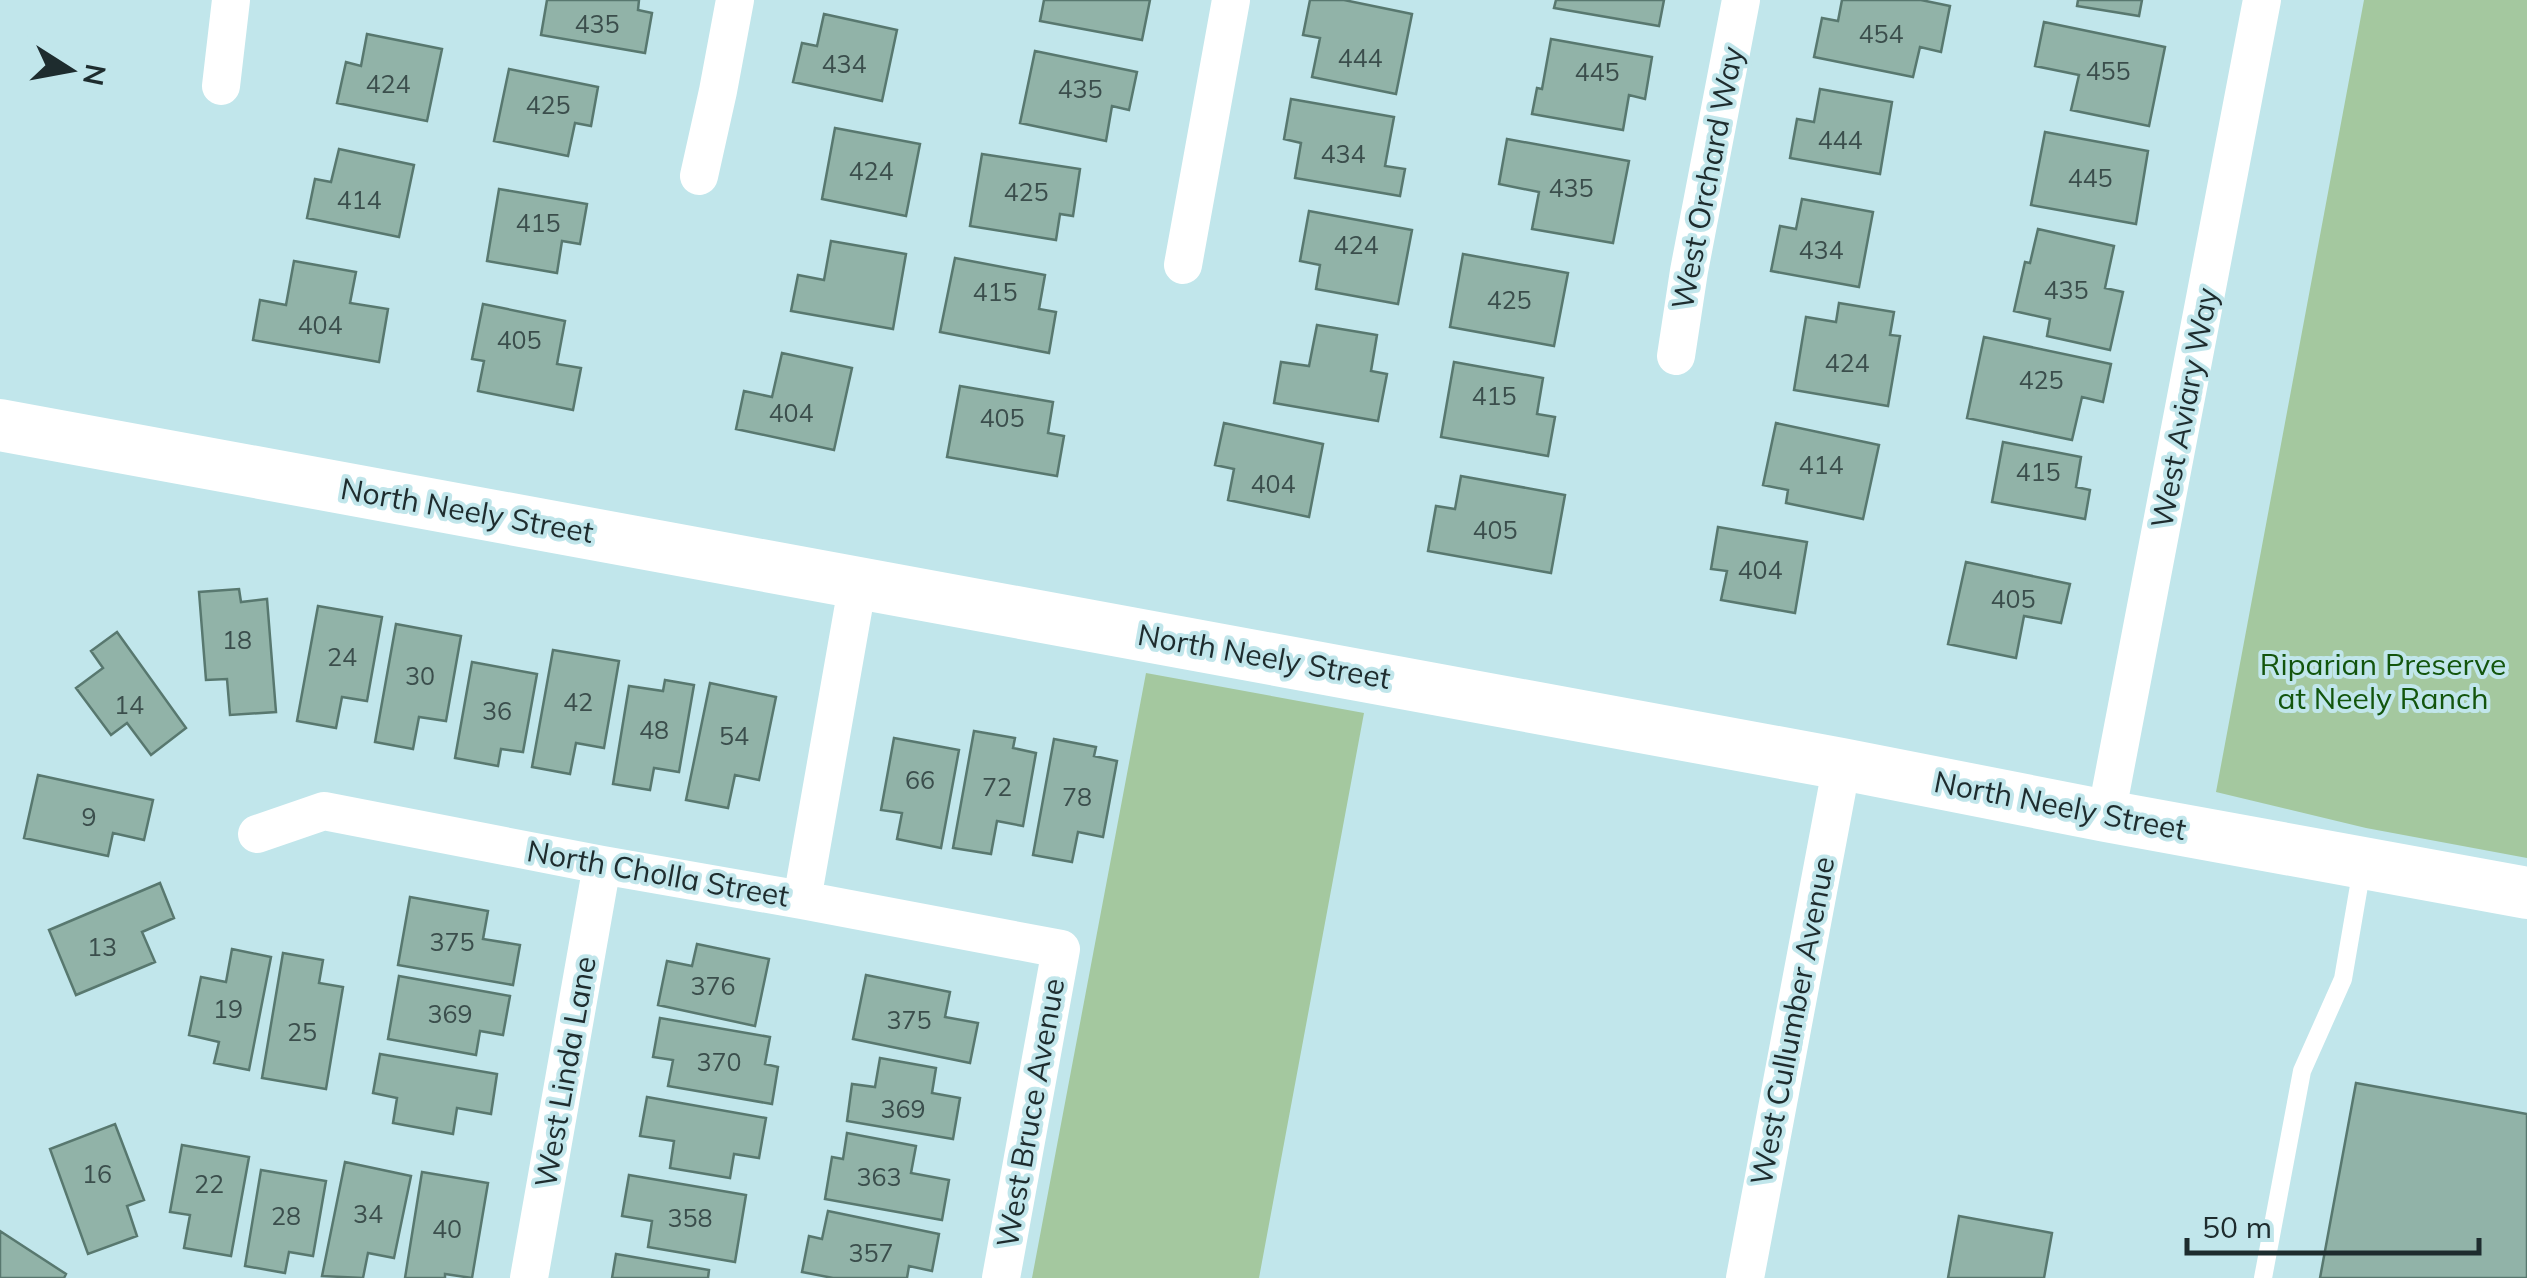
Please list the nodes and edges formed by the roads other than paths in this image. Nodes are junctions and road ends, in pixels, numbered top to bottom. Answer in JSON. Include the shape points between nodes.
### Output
{"nodes":[{"id":1,"x":232,"y":0,"type":"edge"},
{"id":2,"x":735,"y":0,"type":"edge"},
{"id":3,"x":1230,"y":0,"type":"edge"},
{"id":4,"x":1741,"y":0,"type":"edge"},
{"id":5,"x":2262,"y":0,"type":"edge"},
{"id":6,"x":222,"y":86,"type":"dead end"},
{"id":7,"x":698,"y":176,"type":"dead end"},
{"id":8,"x":1183,"y":265,"type":"dead end"},
{"id":9,"x":1676,"y":356,"type":"dead end"},
{"id":10,"x":0,"y":425,"type":"edge"},
{"id":11,"x":858,"y":582,"type":"junction"},
{"id":12,"x":1842,"y":764,"type":"junction"},
{"id":13,"x":2106,"y":816,"type":"junction"},
{"id":14,"x":257,"y":834,"type":"dead end"},
{"id":15,"x":2363,"y":863,"type":"junction"},
{"id":16,"x":602,"y":865,"type":"junction"},
{"id":17,"x":2527,"y":893,"type":"edge"},
{"id":18,"x":802,"y":900,"type":"junction"},
{"id":19,"x":1061,"y":949,"type":"joint"},
{"id":20,"x":529,"y":1278,"type":"edge"},
{"id":21,"x":1001,"y":1278,"type":"edge"},
{"id":22,"x":1745,"y":1278,"type":"edge"},
{"id":23,"x":2263,"y":1278,"type":"edge"}],
"edges":[{"from":1,"to":6,"type":"street"},
{"from":2,"to":7,"type":"street"},
{"from":3,"to":8,"type":"street"},
{"from":4,"to":9,"type":"street","name":"West Orchard Way"},
{"from":5,"to":13,"type":"street","name":"West Aviary Way"},
{"from":10,"to":11,"type":"street","name":"North Neely Street"},
{"from":11,"to":12,"type":"street","name":"North Neely Street"},
{"from":11,"to":18,"type":"street"},
{"from":12,"to":13,"type":"street","name":"North Neely Street"},
{"from":12,"to":22,"type":"street","name":"West Cullumber Avenue"},
{"from":13,"to":15,"type":"street","name":"North Neely Street"},
{"from":14,"to":16,"type":"street","name":"North Cholla Street","via":[[324,811]]},
{"from":15,"to":17,"type":"street","name":"North Neely Street"},
{"from":15,"to":23,"type":"lane","via":[[2343,979],[2302,1071]]},
{"from":16,"to":18,"type":"street","name":"North Cholla Street"},
{"from":16,"to":20,"type":"street","name":"West Linda Lane"},
{"from":18,"to":19,"type":"street","name":"North Cholla Street"},
{"from":19,"to":21,"type":"street","name":"West Bruce Avenue"}]}
